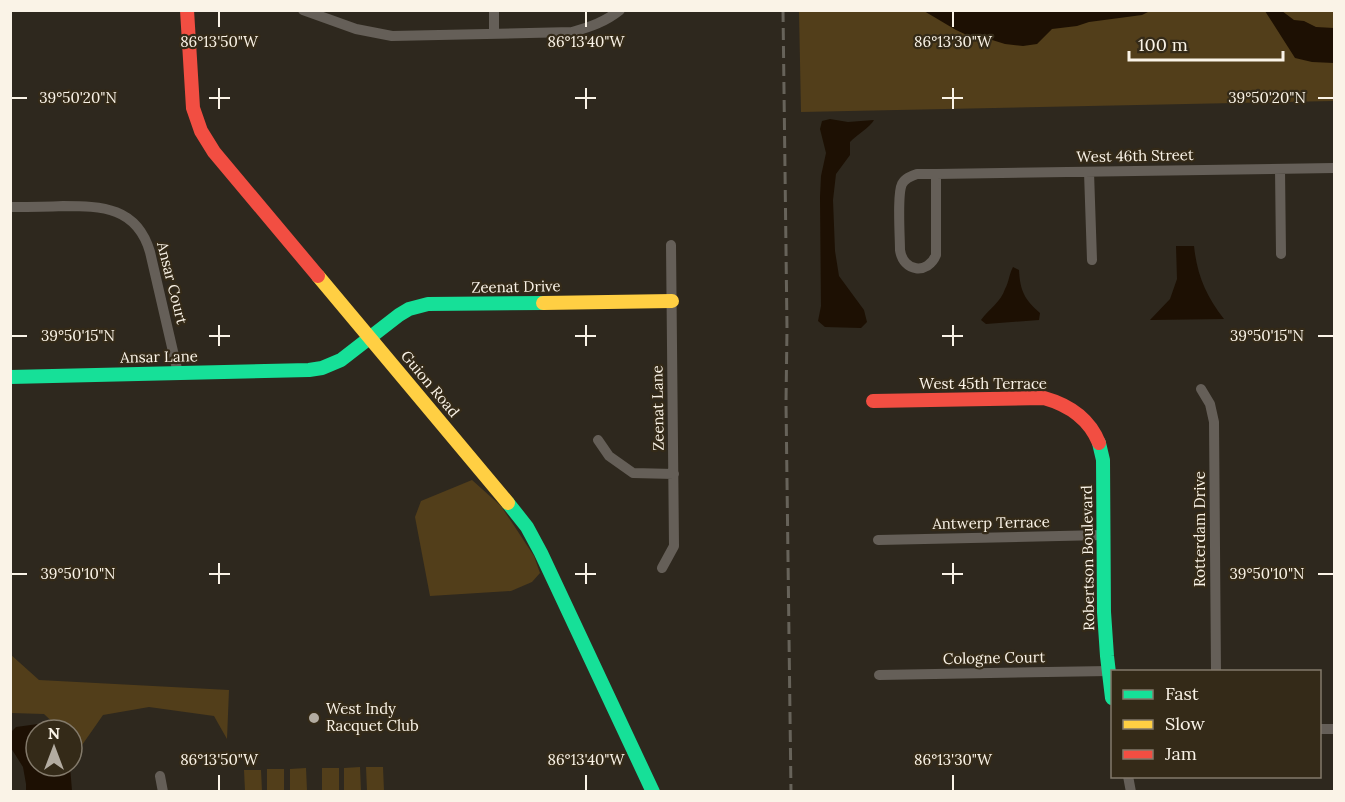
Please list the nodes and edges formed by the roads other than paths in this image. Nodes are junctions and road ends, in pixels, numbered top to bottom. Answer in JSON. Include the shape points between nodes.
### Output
{"nodes":[{"id":1,"x":187,"y":10,"type":"edge"},
{"id":2,"x":303,"y":10,"type":"edge"},
{"id":3,"x":494,"y":10,"type":"edge"},
{"id":4,"x":620,"y":10,"type":"edge"},
{"id":5,"x":494,"y":34,"type":"junction"},
{"id":6,"x":1335,"y":168,"type":"edge"},
{"id":7,"x":1280,"y":169,"type":"junction"},
{"id":8,"x":1089,"y":172,"type":"junction"},
{"id":9,"x":936,"y":174,"type":"junction"},
{"id":10,"x":10,"y":207,"type":"edge"},
{"id":11,"x":671,"y":245,"type":"dead end"},
{"id":12,"x":1281,"y":254,"type":"dead end"},
{"id":13,"x":1092,"y":260,"type":"dead end"},
{"id":14,"x":672,"y":301,"type":"junction"},
{"id":15,"x":369,"y":337,"type":"junction"},
{"id":16,"x":178,"y":373,"type":"junction"},
{"id":17,"x":10,"y":377,"type":"edge"},
{"id":18,"x":1201,"y":389,"type":"dead end"},
{"id":19,"x":873,"y":401,"type":"dead end"},
{"id":20,"x":1086,"y":421,"type":"joint"},
{"id":21,"x":597,"y":440,"type":"dead end"},
{"id":22,"x":674,"y":474,"type":"junction"},
{"id":23,"x":1103,"y":535,"type":"junction"},
{"id":24,"x":878,"y":540,"type":"dead end"},
{"id":25,"x":662,"y":568,"type":"dead end"},
{"id":26,"x":1216,"y":670,"type":"edge"},
{"id":27,"x":1109,"y":671,"type":"junction"},
{"id":28,"x":879,"y":675,"type":"dead end"},
{"id":29,"x":1111,"y":684,"type":"edge"},
{"id":30,"x":160,"y":776,"type":"dead end"},
{"id":31,"x":163,"y":792,"type":"edge"},
{"id":32,"x":653,"y":792,"type":"edge"}],
"edges":[{"from":1,"to":15,"type":"street","name":"Guion Road","via":[[193,108],[204,137]]},
{"from":2,"to":5,"type":"street","via":[[383,35]]},
{"from":3,"to":5,"type":"street"},
{"from":4,"to":5,"type":"street","via":[[596,25],[572,32]]},
{"from":6,"to":7,"type":"street","name":"West 46th Street"},
{"from":7,"to":8,"type":"street","name":"West 46th Street"},
{"from":7,"to":12,"type":"street"},
{"from":8,"to":9,"type":"street","name":"West 46th Street"},
{"from":8,"to":13,"type":"street"},
{"from":9,"to":9,"type":"street","name":"West 46th Street","via":[[913,175],[901,186],[901,256],[914,268],[926,267],[936,255]]},
{"from":10,"to":16,"type":"street","name":"Ansar Court","via":[[92,206],[116,211],[136,225],[150,252]]},
{"from":11,"to":14,"type":"street","name":"Zeenat Lane"},
{"from":14,"to":15,"type":"street","name":"Zeenat Drive","via":[[428,304],[406,311]]},
{"from":14,"to":22,"type":"street","name":"Zeenat Lane"},
{"from":15,"to":16,"type":"street","name":"Ansar Lane","via":[[341,360],[321,368]]},
{"from":15,"to":32,"type":"street","name":"Guion Road","via":[[527,527]]},
{"from":16,"to":17,"type":"street","name":"Ansar Lane"},
{"from":18,"to":26,"type":"street","name":"Rotterdam Drive","via":[[1214,422]]},
{"from":19,"to":20,"type":"street","name":"West 45th Terrace","via":[[1044,398],[1071,408]]},
{"from":20,"to":23,"type":"street","name":"Robertson Boulevard","via":[[1095,433],[1102,456]]},
{"from":21,"to":22,"type":"street","via":[[609,456],[633,473]]},
{"from":22,"to":25,"type":"street","name":"Zeenat Lane","via":[[674,546]]},
{"from":23,"to":24,"type":"street","name":"Antwerp Terrace"},
{"from":23,"to":27,"type":"street","name":"Robertson Boulevard"},
{"from":27,"to":28,"type":"street","name":"Cologne Court"},
{"from":27,"to":29,"type":"street","name":"Robertson Boulevard"},
{"from":30,"to":31,"type":"street"}]}
